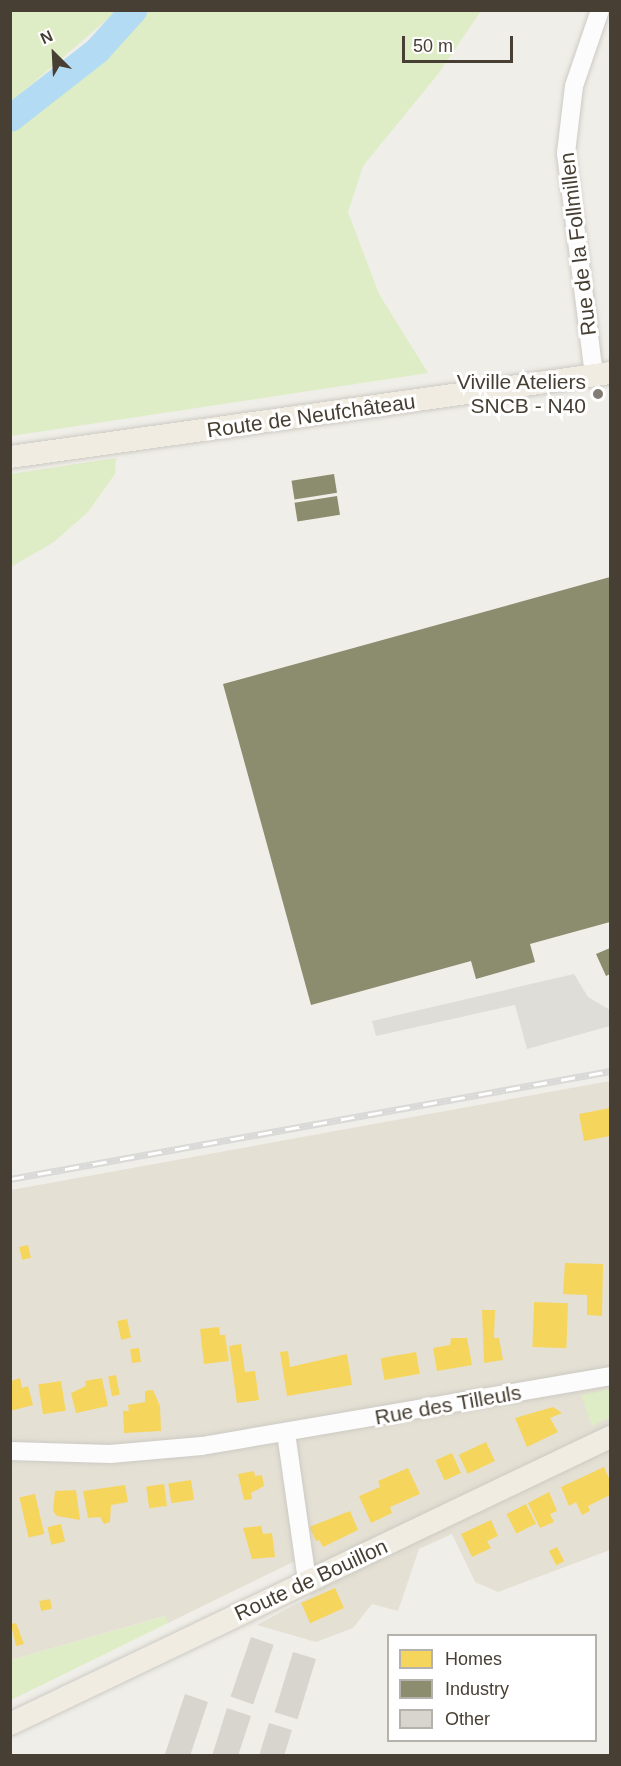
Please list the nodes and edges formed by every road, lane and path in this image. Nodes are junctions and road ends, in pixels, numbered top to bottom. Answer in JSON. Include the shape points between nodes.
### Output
{"nodes":[{"id":1,"x":600,"y":10,"type":"edge"},
{"id":2,"x":602,"y":374,"type":"edge"},
{"id":3,"x":10,"y":457,"type":"edge"},
{"id":4,"x":610,"y":1376,"type":"edge"},
{"id":5,"x":286,"y":1433,"type":"junction"},
{"id":6,"x":610,"y":1437,"type":"edge"},
{"id":7,"x":10,"y":1451,"type":"edge"},
{"id":8,"x":307,"y":1581,"type":"junction"},
{"id":9,"x":10,"y":1724,"type":"edge"}],
"edges":[{"from":1,"to":2,"type":"street","name":"Rue de la Follmillen","via":[[574,86],[566,153]]},
{"from":2,"to":3,"type":"main road","name":"Route de Neufchâteau"},
{"from":4,"to":5,"type":"street","name":"Rue des Tilleuls"},
{"from":5,"to":7,"type":"street","name":"Rue des Tilleuls","via":[[157,1451]]},
{"from":5,"to":8,"type":"street"},
{"from":6,"to":8,"type":"main road","name":"Route de Bouillon"},
{"from":8,"to":9,"type":"main road","name":"Route de Bouillon"}]}
